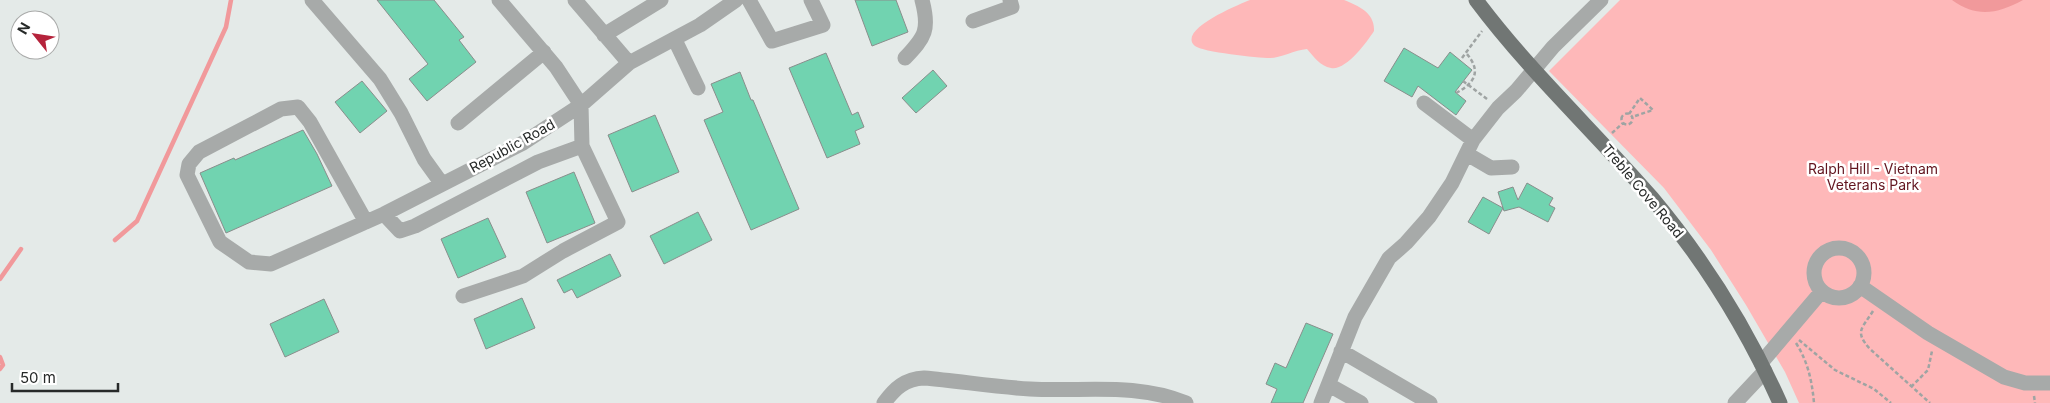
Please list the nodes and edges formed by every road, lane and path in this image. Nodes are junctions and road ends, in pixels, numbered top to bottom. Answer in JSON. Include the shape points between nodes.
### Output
{"nodes":[{"id":1,"x":312,"y":0,"type":"edge"},
{"id":2,"x":499,"y":0,"type":"edge"},
{"id":3,"x":575,"y":0,"type":"edge"},
{"id":4,"x":661,"y":0,"type":"edge"},
{"id":5,"x":736,"y":0,"type":"edge"},
{"id":6,"x":749,"y":0,"type":"edge"},
{"id":7,"x":811,"y":0,"type":"edge"},
{"id":8,"x":922,"y":0,"type":"edge"},
{"id":9,"x":1010,"y":0,"type":"edge"},
{"id":10,"x":1476,"y":0,"type":"edge"},
{"id":11,"x":1601,"y":0,"type":"edge"},
{"id":12,"x":644,"y":4,"type":"edge"},
{"id":13,"x":973,"y":21,"type":"dead end"},
{"id":14,"x":1481,"y":32,"type":"dead end"},
{"id":15,"x":604,"y":35,"type":"junction"},
{"id":16,"x":675,"y":40,"type":"junction"},
{"id":17,"x":544,"y":52,"type":"junction"},
{"id":18,"x":1466,"y":53,"type":"junction"},
{"id":19,"x":905,"y":58,"type":"dead end"},
{"id":20,"x":1462,"y":58,"type":"dead end"},
{"id":21,"x":629,"y":63,"type":"junction"},
{"id":22,"x":1533,"y":68,"type":"junction"},
{"id":23,"x":1463,"y":81,"type":"dead end"},
{"id":24,"x":1469,"y":86,"type":"junction"},
{"id":25,"x":698,"y":88,"type":"dead end"},
{"id":26,"x":1456,"y":93,"type":"dead end"},
{"id":27,"x":1424,"y":103,"type":"dead end"},
{"id":28,"x":581,"y":105,"type":"junction"},
{"id":29,"x":1498,"y":108,"type":"junction"},
{"id":30,"x":1629,"y":114,"type":"junction"},
{"id":31,"x":1632,"y":117,"type":"junction"},
{"id":32,"x":458,"y":123,"type":"dead end"},
{"id":33,"x":1473,"y":140,"type":"junction"},
{"id":34,"x":582,"y":146,"type":"junction"},
{"id":35,"x":1467,"y":154,"type":"junction"},
{"id":36,"x":1512,"y":167,"type":"dead end"},
{"id":37,"x":442,"y":184,"type":"junction"},
{"id":38,"x":384,"y":214,"type":"junction"},
{"id":39,"x":366,"y":222,"type":"junction"},
{"id":40,"x":1860,"y":286,"type":"junction"},
{"id":41,"x":1822,"y":292,"type":"junction"},
{"id":42,"x":463,"y":296,"type":"dead end"},
{"id":43,"x":1880,"y":300,"type":"junction"},
{"id":44,"x":1788,"y":331,"type":"junction"},
{"id":45,"x":1936,"y":337,"type":"junction"},
{"id":46,"x":1341,"y":351,"type":"junction"},
{"id":47,"x":1763,"y":367,"type":"junction"},
{"id":48,"x":2050,"y":383,"type":"edge"},
{"id":49,"x":1329,"y":385,"type":"junction"},
{"id":50,"x":1912,"y":387,"type":"junction"},
{"id":51,"x":884,"y":403,"type":"edge"},
{"id":52,"x":1186,"y":403,"type":"edge"},
{"id":53,"x":1321,"y":403,"type":"edge"},
{"id":54,"x":1361,"y":403,"type":"edge"},
{"id":55,"x":1430,"y":403,"type":"edge"},
{"id":56,"x":1735,"y":403,"type":"edge"},
{"id":57,"x":1780,"y":403,"type":"edge"},
{"id":58,"x":1814,"y":403,"type":"edge"},
{"id":59,"x":1891,"y":403,"type":"edge"},
{"id":60,"x":1930,"y":403,"type":"edge"}],
"edges":[{"from":1,"to":37,"type":"street","via":[[380,79],[424,159]]},
{"from":2,"to":17,"type":"street"},
{"from":3,"to":15,"type":"street"},
{"from":4,"to":12,"type":"street"},
{"from":5,"to":16,"type":"street","name":"Republic Road"},
{"from":6,"to":7,"type":"street","via":[[772,41],[823,25]]},
{"from":8,"to":19,"type":"street","via":[[927,18],[922,40]]},
{"from":9,"to":13,"type":"street","via":[[1012,7]]},
{"from":10,"to":22,"type":"main road","name":"Treble Cove Road"},
{"from":11,"to":22,"type":"street"},
{"from":12,"to":15,"type":"street"},
{"from":14,"to":18,"type":"path"},
{"from":15,"to":21,"type":"street"},
{"from":16,"to":21,"type":"street","name":"Republic Road"},
{"from":16,"to":25,"type":"street"},
{"from":17,"to":28,"type":"street"},
{"from":17,"to":32,"type":"street"},
{"from":18,"to":20,"type":"path"},
{"from":18,"to":24,"type":"path","via":[[1475,69]]},
{"from":21,"to":28,"type":"street","name":"Republic Road"},
{"from":22,"to":29,"type":"street"},
{"from":22,"to":47,"type":"main road","name":"Treble Cove Road","via":[[1668,219],[1713,280]]},
{"from":23,"to":24,"type":"path"},
{"from":24,"to":26,"type":"path"},
{"from":24,"to":29,"type":"path"},
{"from":27,"to":33,"type":"street"},
{"from":28,"to":34,"type":"street"},
{"from":28,"to":37,"type":"street","name":"Republic Road","via":[[523,143]]},
{"from":29,"to":33,"type":"street"},
{"from":30,"to":31,"type":"path"},
{"from":30,"to":31,"type":"path","via":[[1623,116],[1624,124],[1630,124]]},
{"from":30,"to":31,"type":"path","via":[[1640,98],[1653,110]]},
{"from":33,"to":35,"type":"street"},
{"from":34,"to":38,"type":"street","via":[[538,162],[415,226],[400,231]]},
{"from":34,"to":42,"type":"street","via":[[618,222],[523,276]]},
{"from":35,"to":36,"type":"street","via":[[1491,168]]},
{"from":35,"to":46,"type":"street","via":[[1429,217],[1389,258],[1355,317]]},
{"from":37,"to":38,"type":"street","name":"Republic Road"},
{"from":38,"to":39,"type":"street","name":"Republic Road"},
{"from":39,"to":39,"type":"street","name":"Republic Road","via":[[271,264],[249,262],[220,242],[186,175],[189,164],[199,152],[281,109],[298,107],[310,122]]},
{"from":40,"to":41,"type":"street","via":[[1850,296],[1841,298]]},
{"from":40,"to":41,"type":"street","via":[[1864,270],[1861,260],[1848,249],[1837,248],[1822,254],[1816,263],[1815,280]]},
{"from":40,"to":43,"type":"street"},
{"from":41,"to":44,"type":"street"},
{"from":43,"to":45,"type":"street"},
{"from":43,"to":50,"type":"path","via":[[1861,332],[1861,339]]},
{"from":44,"to":47,"type":"street"},
{"from":44,"to":58,"type":"path","via":[[1803,354],[1812,378]]},
{"from":44,"to":59,"type":"path","via":[[1835,370],[1874,389]]},
{"from":45,"to":48,"type":"street","via":[[2004,377],[2025,384]]},
{"from":45,"to":50,"type":"path","via":[[1928,370]]},
{"from":46,"to":49,"type":"street"},
{"from":46,"to":55,"type":"street"},
{"from":47,"to":56,"type":"street"},
{"from":47,"to":57,"type":"main road","name":"Treble Cove Road"},
{"from":49,"to":53,"type":"street"},
{"from":49,"to":54,"type":"street"},
{"from":50,"to":60,"type":"path"},
{"from":51,"to":52,"type":"street","via":[[907,381],[924,378],[1030,389],[1131,390]]}]}
